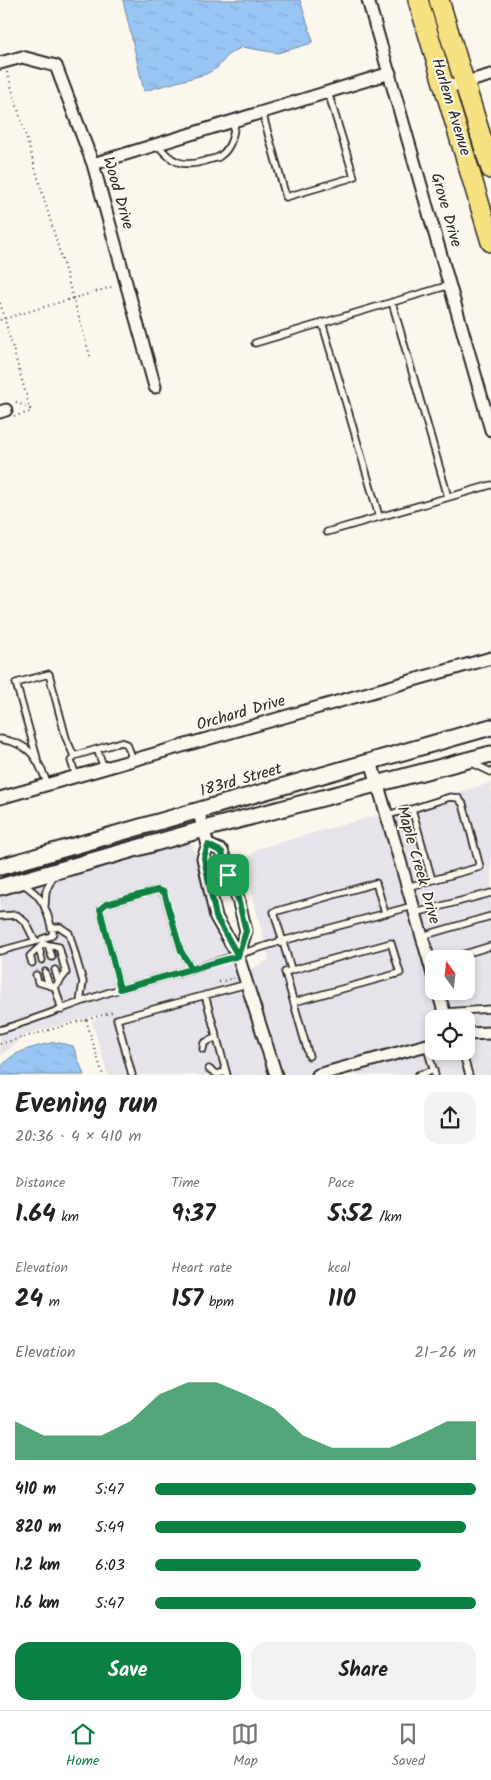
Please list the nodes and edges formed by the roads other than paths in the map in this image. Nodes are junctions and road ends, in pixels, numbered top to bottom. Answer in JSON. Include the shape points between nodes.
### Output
{"nodes":[{"id":1,"x":368,"y":0,"type":"edge"},
{"id":2,"x":418,"y":0,"type":"edge"},
{"id":3,"x":440,"y":0,"type":"edge"},
{"id":4,"x":2,"y":63,"type":"edge"},
{"id":5,"x":390,"y":73,"type":"junction"},
{"id":6,"x":491,"y":75,"type":"edge"},
{"id":7,"x":464,"y":83,"type":"junction"},
{"id":8,"x":445,"y":88,"type":"junction"},
{"id":9,"x":328,"y":92,"type":"junction"},
{"id":10,"x":262,"y":112,"type":"junction"},
{"id":11,"x":235,"y":120,"type":"junction"},
{"id":12,"x":158,"y":144,"type":"junction"},
{"id":13,"x":93,"y":164,"type":"junction"},
{"id":14,"x":491,"y":169,"type":"edge"},
{"id":15,"x":491,"y":242,"type":"edge"},
{"id":16,"x":450,"y":285,"type":"junction"},
{"id":17,"x":392,"y":302,"type":"junction"},
{"id":18,"x":322,"y":322,"type":"junction"},
{"id":19,"x":255,"y":343,"type":"dead end"},
{"id":20,"x":156,"y":387,"type":"dead end"},
{"id":21,"x":491,"y":430,"type":"edge"},
{"id":22,"x":491,"y":485,"type":"edge"},
{"id":23,"x":448,"y":497,"type":"junction"},
{"id":24,"x":379,"y":516,"type":"junction"},
{"id":25,"x":327,"y":532,"type":"dead end"},
{"id":26,"x":491,"y":658,"type":"edge"},
{"id":27,"x":491,"y":727,"type":"edge"},
{"id":28,"x":0,"y":739,"type":"edge"},
{"id":29,"x":97,"y":749,"type":"junction"},
{"id":30,"x":491,"y":754,"type":"edge"},
{"id":31,"x":74,"y":756,"type":"junction"},
{"id":32,"x":37,"y":758,"type":"junction"},
{"id":33,"x":133,"y":760,"type":"junction"},
{"id":34,"x":371,"y":761,"type":"junction"},
{"id":35,"x":468,"y":761,"type":"junction"},
{"id":36,"x":104,"y":768,"type":"junction"},
{"id":37,"x":491,"y":772,"type":"edge"},
{"id":38,"x":76,"y":776,"type":"junction"},
{"id":39,"x":48,"y":784,"type":"junction"},
{"id":40,"x":377,"y":784,"type":"junction"},
{"id":41,"x":0,"y":798,"type":"edge"},
{"id":42,"x":412,"y":809,"type":"junction"},
{"id":43,"x":198,"y":810,"type":"junction"},
{"id":44,"x":386,"y":815,"type":"junction"},
{"id":45,"x":204,"y":829,"type":"junction"},
{"id":46,"x":208,"y":845,"type":"junction"},
{"id":47,"x":0,"y":867,"type":"edge"},
{"id":48,"x":55,"y":871,"type":"junction"},
{"id":49,"x":432,"y":880,"type":"junction"},
{"id":50,"x":19,"y":881,"type":"junction"},
{"id":51,"x":0,"y":887,"type":"edge"},
{"id":52,"x":407,"y":887,"type":"junction"},
{"id":53,"x":491,"y":893,"type":"edge"},
{"id":54,"x":45,"y":905,"type":"junction"},
{"id":55,"x":414,"y":909,"type":"junction"},
{"id":56,"x":385,"y":913,"type":"junction"},
{"id":57,"x":0,"y":916,"type":"edge"},
{"id":58,"x":491,"y":916,"type":"edge"},
{"id":59,"x":51,"y":928,"type":"junction"},
{"id":60,"x":422,"y":936,"type":"junction"},
{"id":61,"x":35,"y":941,"type":"junction"},
{"id":62,"x":282,"y":941,"type":"junction"},
{"id":63,"x":43,"y":944,"type":"junction"},
{"id":64,"x":491,"y":946,"type":"edge"},
{"id":65,"x":427,"y":950,"type":"edge"},
{"id":66,"x":0,"y":951,"type":"edge"},
{"id":67,"x":475,"y":951,"type":"edge"},
{"id":68,"x":238,"y":956,"type":"junction"},
{"id":69,"x":52,"y":957,"type":"dead end"},
{"id":70,"x":42,"y":960,"type":"dead end"},
{"id":71,"x":32,"y":963,"type":"dead end"},
{"id":72,"x":192,"y":969,"type":"junction"},
{"id":73,"x":291,"y":969,"type":"junction"},
{"id":74,"x":55,"y":970,"type":"dead end"},
{"id":75,"x":46,"y":972,"type":"dead end"},
{"id":76,"x":36,"y":975,"type":"dead end"},
{"id":77,"x":247,"y":984,"type":"junction"},
{"id":78,"x":54,"y":985,"type":"junction"},
{"id":79,"x":120,"y":989,"type":"junction"},
{"id":80,"x":205,"y":996,"type":"junction"},
{"id":81,"x":80,"y":1002,"type":"junction"},
{"id":82,"x":294,"y":1002,"type":"junction"},
{"id":83,"x":491,"y":1009,"type":"edge"},
{"id":84,"x":62,"y":1010,"type":"junction"},
{"id":85,"x":475,"y":1011,"type":"edge"},
{"id":86,"x":0,"y":1030,"type":"edge"},
{"id":87,"x":491,"y":1033,"type":"edge"},
{"id":88,"x":475,"y":1034,"type":"edge"},
{"id":89,"x":217,"y":1037,"type":"junction"},
{"id":90,"x":425,"y":1045,"type":"edge"},
{"id":91,"x":203,"y":1049,"type":"dead end"},
{"id":92,"x":309,"y":1056,"type":"dead end"},
{"id":93,"x":432,"y":1060,"type":"edge"},
{"id":94,"x":465,"y":1060,"type":"edge"},
{"id":95,"x":209,"y":1069,"type":"dead end"},
{"id":96,"x":227,"y":1073,"type":"edge"},
{"id":97,"x":434,"y":1073,"type":"edge"},
{"id":98,"x":132,"y":1075,"type":"edge"},
{"id":99,"x":276,"y":1075,"type":"edge"},
{"id":100,"x":318,"y":1075,"type":"edge"},
{"id":101,"x":418,"y":1075,"type":"edge"},
{"id":102,"x":469,"y":1075,"type":"edge"}],
"edges":[{"from":1,"to":5,"type":"street","name":"Grove Drive"},
{"from":2,"to":8,"type":"main road","name":"Harlem Avenue"},
{"from":3,"to":7,"type":"main road","name":"Harlem Avenue"},
{"from":4,"to":13,"type":"street","name":"Wood Drive","via":[[22,57],[56,66]]},
{"from":5,"to":9,"type":"street"},
{"from":5,"to":16,"type":"street","name":"Grove Drive"},
{"from":6,"to":7,"type":"street"},
{"from":7,"to":8,"type":"street"},
{"from":7,"to":14,"type":"main road","name":"Harlem Avenue"},
{"from":8,"to":15,"type":"main road","name":"Harlem Avenue"},
{"from":9,"to":10,"type":"street"},
{"from":9,"to":10,"type":"lane","via":[[354,177],[286,197]]},
{"from":10,"to":11,"type":"street"},
{"from":11,"to":12,"type":"street"},
{"from":11,"to":12,"type":"lane","via":[[233,139],[220,156],[197,163],[177,163]]},
{"from":12,"to":13,"type":"street"},
{"from":13,"to":20,"type":"street","name":"Wood Drive"},
{"from":16,"to":17,"type":"lane"},
{"from":16,"to":21,"type":"street","name":"Grove Drive"},
{"from":17,"to":18,"type":"lane"},
{"from":17,"to":23,"type":"lane"},
{"from":18,"to":19,"type":"lane"},
{"from":18,"to":24,"type":"lane"},
{"from":22,"to":23,"type":"lane"},
{"from":23,"to":24,"type":"lane"},
{"from":24,"to":25,"type":"lane"},
{"from":26,"to":33,"type":"street","name":"Orchard Drive"},
{"from":27,"to":34,"type":"street","name":"183rd Street"},
{"from":28,"to":32,"type":"lane","via":[[12,741]]},
{"from":29,"to":31,"type":"lane"},
{"from":29,"to":33,"type":"lane","via":[[125,743]]},
{"from":29,"to":36,"type":"lane"},
{"from":30,"to":35,"type":"street"},
{"from":31,"to":32,"type":"lane","via":[[49,674],[16,683]]},
{"from":31,"to":38,"type":"lane","via":[[71,761]]},
{"from":32,"to":39,"type":"lane"},
{"from":33,"to":36,"type":"street","name":"Orchard Drive"},
{"from":34,"to":40,"type":"street","name":"Maple Creek Drive"},
{"from":34,"to":43,"type":"street","name":"183rd Street"},
{"from":35,"to":37,"type":"lane"},
{"from":35,"to":40,"type":"street"},
{"from":36,"to":38,"type":"street","name":"Orchard Drive"},
{"from":38,"to":39,"type":"street","name":"Orchard Drive"},
{"from":39,"to":41,"type":"street","name":"Orchard Drive"},
{"from":40,"to":44,"type":"street","name":"Maple Creek Drive"},
{"from":40,"to":45,"type":"street"},
{"from":42,"to":44,"type":"lane"},
{"from":42,"to":49,"type":"lane"},
{"from":42,"to":49,"type":"lane","via":[[450,798],[458,798],[463,804],[480,867]]},
{"from":43,"to":45,"type":"street"},
{"from":43,"to":47,"type":"street","name":"183rd Street"},
{"from":44,"to":52,"type":"street","name":"Maple Creek Drive"},
{"from":45,"to":46,"type":"street"},
{"from":45,"to":48,"type":"street"},
{"from":46,"to":68,"type":"street","via":[[204,858],[216,917]]},
{"from":46,"to":68,"type":"street","via":[[222,852],[238,899],[246,931]]},
{"from":48,"to":50,"type":"street"},
{"from":48,"to":54,"type":"lane","via":[[46,891]]},
{"from":49,"to":52,"type":"lane"},
{"from":50,"to":51,"type":"street"},
{"from":50,"to":54,"type":"lane","via":[[37,894]]},
{"from":52,"to":55,"type":"street","name":"Maple Creek Drive"},
{"from":53,"to":55,"type":"lane"},
{"from":54,"to":59,"type":"lane"},
{"from":55,"to":56,"type":"lane"},
{"from":55,"to":60,"type":"street","name":"Maple Creek Drive"},
{"from":56,"to":62,"type":"lane"},
{"from":56,"to":62,"type":"lane","via":[[376,883],[274,912]]},
{"from":57,"to":61,"type":"lane","via":[[17,915],[26,922]]},
{"from":58,"to":60,"type":"lane"},
{"from":59,"to":63,"type":"lane","via":[[51,936]]},
{"from":59,"to":81,"type":"lane","via":[[60,927],[69,933],[83,982]]},
{"from":60,"to":65,"type":"street","name":"Maple Creek Drive"},
{"from":61,"to":63,"type":"lane"},
{"from":61,"to":66,"type":"lane"},
{"from":62,"to":68,"type":"lane"},
{"from":62,"to":73,"type":"lane"},
{"from":63,"to":69,"type":"lane"},
{"from":63,"to":70,"type":"lane"},
{"from":63,"to":71,"type":"lane","via":[[30,956]]},
{"from":63,"to":78,"type":"lane","via":[[59,947],[66,973]]},
{"from":64,"to":67,"type":"lane"},
{"from":68,"to":72,"type":"lane"},
{"from":68,"to":77,"type":"street"},
{"from":72,"to":79,"type":"lane"},
{"from":72,"to":79,"type":"lane","via":[[181,951],[164,892],[157,890],[106,904],[100,909],[100,916]]},
{"from":73,"to":82,"type":"lane","via":[[285,972]]},
{"from":73,"to":82,"type":"lane","via":[[390,943],[400,973]]},
{"from":74,"to":78,"type":"lane"},
{"from":75,"to":78,"type":"lane"},
{"from":76,"to":78,"type":"lane","via":[[38,982]]},
{"from":77,"to":80,"type":"lane"},
{"from":77,"to":99,"type":"street"},
{"from":78,"to":84,"type":"lane"},
{"from":79,"to":81,"type":"lane"},
{"from":80,"to":89,"type":"lane"},
{"from":80,"to":98,"type":"lane","via":[[117,1020]]},
{"from":81,"to":84,"type":"lane"},
{"from":82,"to":92,"type":"lane"},
{"from":83,"to":85,"type":"lane"},
{"from":84,"to":86,"type":"lane"},
{"from":87,"to":88,"type":"street"},
{"from":89,"to":91,"type":"lane","via":[[204,1043]]},
{"from":89,"to":96,"type":"lane"},
{"from":90,"to":100,"type":"street"},
{"from":93,"to":97,"type":"lane"},
{"from":94,"to":102,"type":"lane"},
{"from":95,"to":96,"type":"lane","via":[[217,1074]]},
{"from":97,"to":101,"type":"lane"}]}
